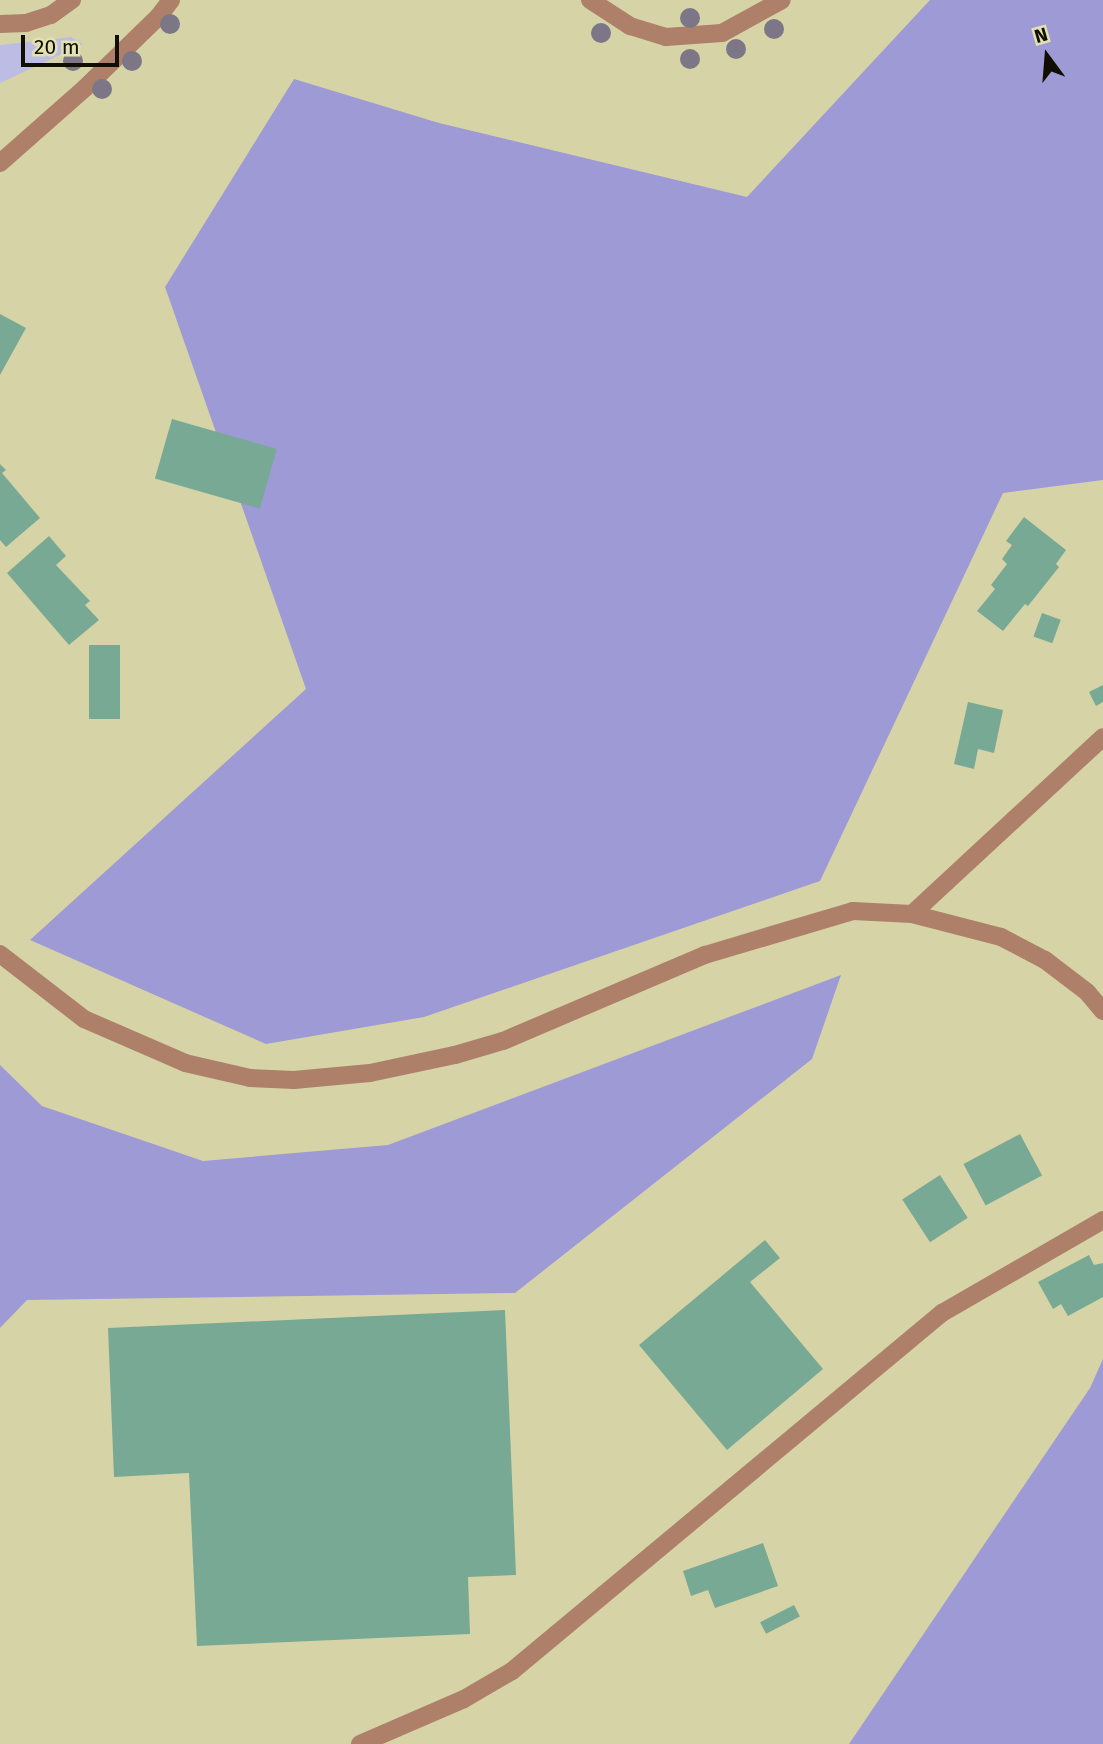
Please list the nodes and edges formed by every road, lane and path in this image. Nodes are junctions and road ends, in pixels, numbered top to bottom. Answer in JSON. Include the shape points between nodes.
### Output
{"nodes":[{"id":1,"x":72,"y":0,"type":"edge"},
{"id":2,"x":171,"y":0,"type":"edge"},
{"id":3,"x":590,"y":0,"type":"edge"},
{"id":4,"x":782,"y":0,"type":"edge"},
{"id":5,"x":0,"y":24,"type":"edge"},
{"id":6,"x":19,"y":145,"type":"junction"},
{"id":7,"x":0,"y":153,"type":"edge"},
{"id":8,"x":0,"y":163,"type":"edge"},
{"id":9,"x":1103,"y":737,"type":"edge"},
{"id":10,"x":912,"y":914,"type":"junction"},
{"id":11,"x":0,"y":954,"type":"edge"},
{"id":12,"x":1103,"y":1011,"type":"edge"},
{"id":13,"x":1103,"y":1220,"type":"edge"},
{"id":14,"x":360,"y":1744,"type":"edge"}],
"edges":[{"from":1,"to":5,"type":"street","via":[[51,15],[26,23]]},
{"from":2,"to":6,"type":"street","via":[[85,88]]},
{"from":3,"to":4,"type":"street","via":[[630,26],[666,37],[722,33]]},
{"from":6,"to":7,"type":"street"},
{"from":6,"to":8,"type":"street"},
{"from":9,"to":10,"type":"street"},
{"from":10,"to":11,"type":"street","via":[[853,911],[810,921],[705,956],[503,1041],[370,1073],[294,1080],[250,1078],[149,1050],[84,1019]]},
{"from":10,"to":12,"type":"street","via":[[1001,937],[1045,960],[1087,992]]},
{"from":13,"to":14,"type":"street","via":[[942,1313],[512,1671],[464,1699]]}]}
